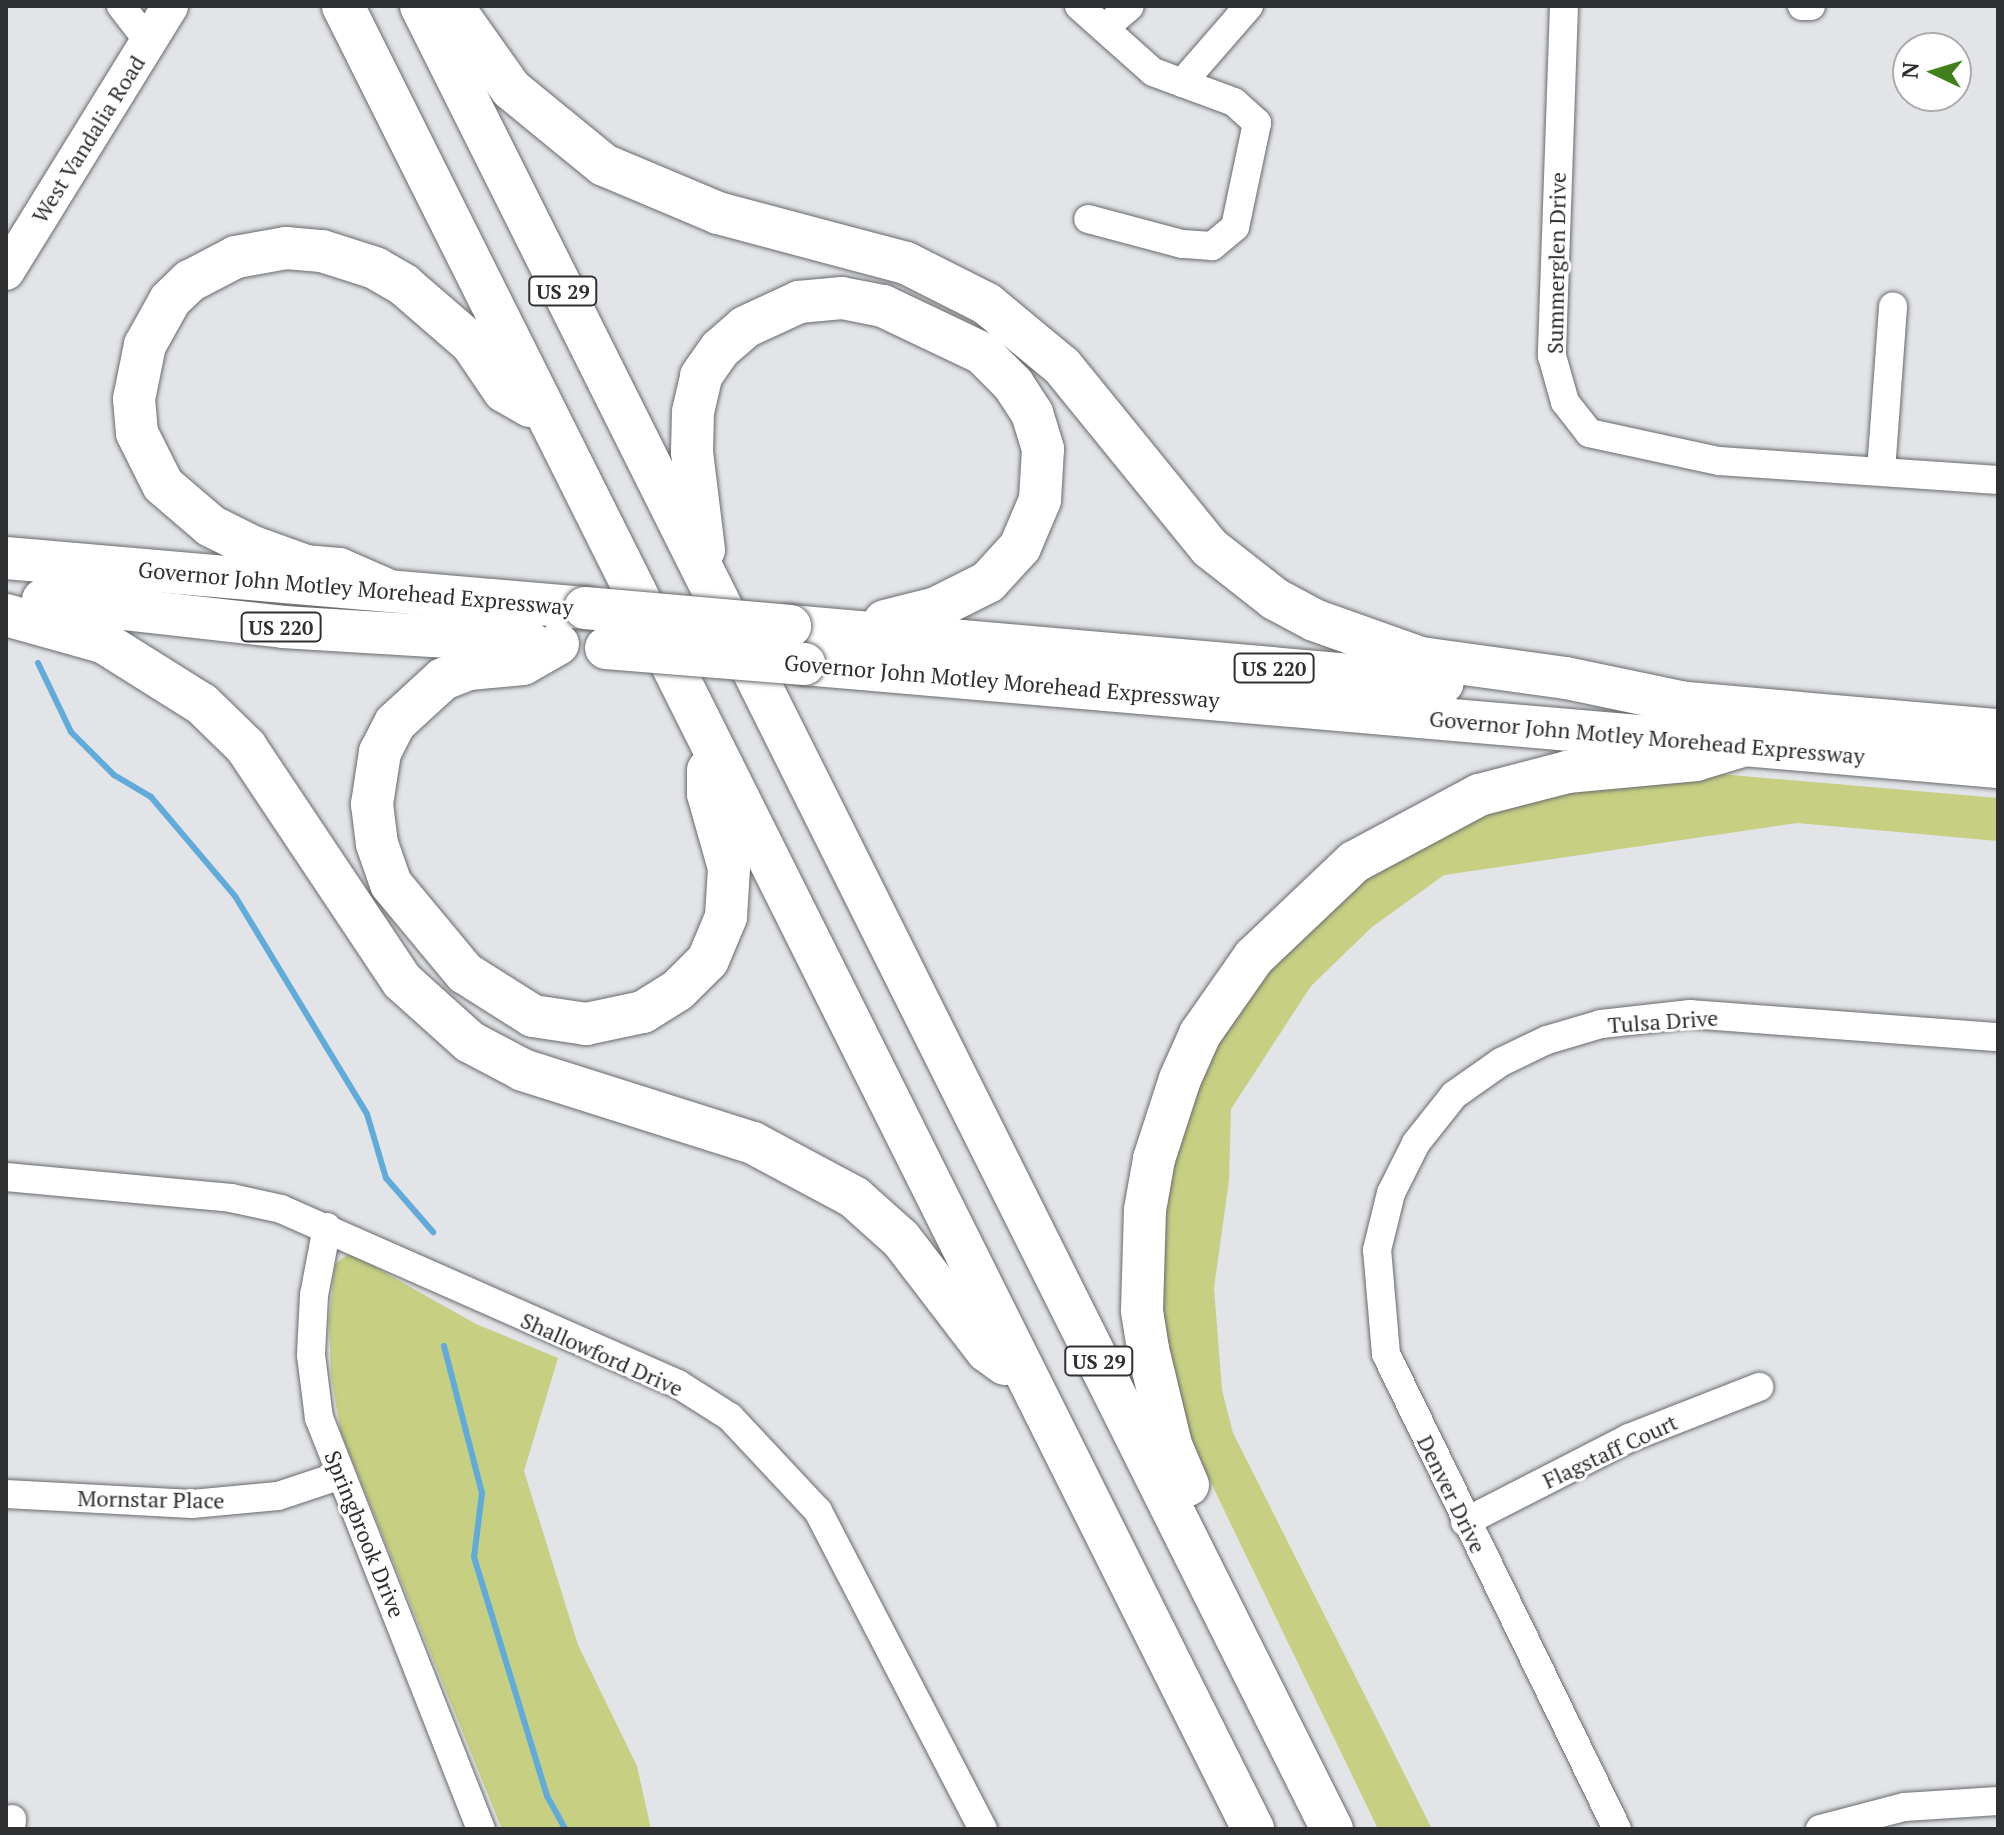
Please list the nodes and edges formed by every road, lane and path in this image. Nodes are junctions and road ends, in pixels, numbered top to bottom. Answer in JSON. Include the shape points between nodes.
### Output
{"nodes":[{"id":1,"x":121,"y":6,"type":"edge"},
{"id":2,"x":170,"y":6,"type":"edge"},
{"id":3,"x":343,"y":6,"type":"edge"},
{"id":4,"x":421,"y":6,"type":"edge"},
{"id":5,"x":452,"y":6,"type":"edge"},
{"id":6,"x":1079,"y":6,"type":"edge"},
{"id":7,"x":1130,"y":6,"type":"edge"},
{"id":8,"x":1249,"y":6,"type":"edge"},
{"id":9,"x":1564,"y":6,"type":"edge"},
{"id":10,"x":1802,"y":6,"type":"edge"},
{"id":11,"x":1811,"y":6,"type":"edge"},
{"id":12,"x":1107,"y":26,"type":"junction"},
{"id":13,"x":149,"y":42,"type":"junction"},
{"id":14,"x":1182,"y":83,"type":"junction"},
{"id":15,"x":1088,"y":219,"type":"dead end"},
{"id":16,"x":6,"y":272,"type":"edge"},
{"id":17,"x":1893,"y":306,"type":"dead end"},
{"id":18,"x":544,"y":413,"type":"junction"},
{"id":19,"x":1881,"y":471,"type":"junction"},
{"id":20,"x":1998,"y":480,"type":"edge"},
{"id":21,"x":6,"y":558,"type":"edge"},
{"id":22,"x":706,"y":575,"type":"junction"},
{"id":23,"x":385,"y":589,"type":"junction"},
{"id":24,"x":6,"y":596,"type":"edge"},
{"id":25,"x":6,"y":615,"type":"edge"},
{"id":26,"x":858,"y":632,"type":"junction"},
{"id":27,"x":558,"y":644,"type":"junction"},
{"id":28,"x":797,"y":645,"type":"junction"},
{"id":29,"x":1690,"y":704,"type":"junction"},
{"id":30,"x":1998,"y":730,"type":"edge"},
{"id":31,"x":709,"y":745,"type":"junction"},
{"id":32,"x":1745,"y":745,"type":"junction"},
{"id":33,"x":1998,"y":767,"type":"edge"},
{"id":34,"x":1998,"y":1037,"type":"edge"},
{"id":35,"x":1416,"y":1143,"type":"joint"},
{"id":36,"x":6,"y":1177,"type":"edge"},
{"id":37,"x":327,"y":1227,"type":"junction"},
{"id":38,"x":1028,"y":1379,"type":"junction"},
{"id":39,"x":1759,"y":1387,"type":"dead end"},
{"id":40,"x":341,"y":1475,"type":"junction"},
{"id":41,"x":6,"y":1494,"type":"edge"},
{"id":42,"x":1465,"y":1522,"type":"junction"},
{"id":43,"x":1287,"y":1739,"type":"junction"},
{"id":44,"x":1998,"y":1801,"type":"edge"},
{"id":45,"x":481,"y":1829,"type":"edge"},
{"id":46,"x":983,"y":1829,"type":"edge"},
{"id":47,"x":1253,"y":1829,"type":"edge"},
{"id":48,"x":1332,"y":1829,"type":"edge"},
{"id":49,"x":1617,"y":1829,"type":"edge"},
{"id":50,"x":1820,"y":1829,"type":"edge"}],
"edges":[{"from":1,"to":13,"type":"street"},
{"from":2,"to":13,"type":"main road","name":"West Vandalia Road"},
{"from":3,"to":18,"type":"highway","number":"US 29"},
{"from":4,"to":22,"type":"highway","number":"US 29"},
{"from":5,"to":29,"type":"highway","via":[[511,89],[604,165],[718,213],[906,263],[987,304],[1062,366],[1210,548],[1275,599],[1314,620],[1421,658],[1566,678]]},
{"from":6,"to":12,"type":"street"},
{"from":7,"to":12,"type":"street"},
{"from":8,"to":14,"type":"street"},
{"from":9,"to":19,"type":"street","name":"Summerglen Drive","via":[[1552,356],[1565,402],[1589,433],[1649,450],[1719,461]]},
{"from":10,"to":11,"type":"street"},
{"from":12,"to":14,"type":"street","via":[[1153,72]]},
{"from":13,"to":16,"type":"main road","name":"West Vandalia Road"},
{"from":14,"to":15,"type":"street","via":[[1234,102],[1257,123],[1235,227],[1212,246],[1182,244]]},
{"from":17,"to":19,"type":"street"},
{"from":18,"to":23,"type":"highway","via":[[504,391],[472,344],[404,285],[375,268],[322,251],[286,248],[236,257],[190,281],[170,300],[145,345],[134,399],[137,433],[163,485],[185,508],[253,547],[306,566],[339,569]]},
{"from":18,"to":31,"type":"highway","number":"US 29"},
{"from":19,"to":20,"type":"street","name":"Summerglen Drive"},
{"from":21,"to":23,"type":"highway","name":"Governor John Motley Morehead Expressway","number":"US 220"},
{"from":22,"to":26,"type":"highway","via":[[692,452],[701,376],[745,327],[799,302],[842,298],[883,306],[982,353],[1013,384],[1032,413],[1043,449],[1040,500],[1020,547],[988,582],[936,608],[902,613]]},
{"from":22,"to":43,"type":"highway","number":"US 29"},
{"from":23,"to":28,"type":"highway","name":"Governor John Motley Morehead Expressway","number":"US 220","bridge":true,"via":[[585,608]]},
{"from":24,"to":27,"type":"highway","name":"Governor John Motley Morehead Expressway","number":"US 220","via":[[283,627]]},
{"from":25,"to":38,"type":"highway","via":[[103,642],[202,704],[246,747],[402,981],[470,1042],[523,1070],[753,1143],[854,1197],[901,1239],[987,1351]]},
{"from":26,"to":28,"type":"highway","name":"Governor John Motley Morehead Expressway","number":"US 220"},
{"from":26,"to":29,"type":"highway","name":"Governor John Motley Morehead Expressway","number":"US 220"},
{"from":27,"to":28,"type":"highway","name":"Governor John Motley Morehead Expressway","number":"US 220","bridge":true},
{"from":27,"to":31,"type":"highway","via":[[523,664],[469,669],[443,679],[395,723],[380,752],[372,804],[377,844],[391,884],[465,973],[533,1016],[586,1024],[643,1012],[678,990],[708,960],[726,917],[729,868],[708,794]]},
{"from":28,"to":32,"type":"highway","name":"Governor John Motley Morehead Expressway","number":"US 220"},
{"from":29,"to":30,"type":"highway","name":"Governor John Motley Morehead Expressway","number":"US 220"},
{"from":31,"to":38,"type":"highway","number":"US 29"},
{"from":32,"to":33,"type":"highway","name":"Governor John Motley Morehead Expressway","number":"US 220"},
{"from":32,"to":43,"type":"highway","via":[[1696,760],[1567,772],[1521,783],[1479,795],[1396,835],[1354,862],[1285,921],[1225,996],[1190,1056],[1154,1159],[1145,1210],[1142,1310],[1171,1445],[1258,1630]]},
{"from":34,"to":35,"type":"street","name":"Tulsa Drive","via":[[1690,1014],[1601,1024],[1547,1040],[1501,1062],[1454,1095]]},
{"from":35,"to":42,"type":"street","name":"Denver Drive","via":[[1391,1193],[1377,1250],[1386,1354]]},
{"from":36,"to":37,"type":"street","name":"Shallowford Drive","via":[[231,1198]]},
{"from":37,"to":40,"type":"street","name":"Springbrook Drive","via":[[314,1295],[311,1355],[319,1418]]},
{"from":37,"to":46,"type":"street","name":"Shallowford Drive","via":[[537,1326],[678,1384],[730,1417],[818,1511]]},
{"from":38,"to":47,"type":"highway","number":"US 29"},
{"from":39,"to":42,"type":"street","name":"Flagstaff Court","via":[[1629,1438]]},
{"from":40,"to":41,"type":"street","name":"Mornstar Place","via":[[278,1496],[192,1504]]},
{"from":40,"to":45,"type":"street","name":"Springbrook Drive"},
{"from":42,"to":49,"type":"street","name":"Denver Drive"},
{"from":43,"to":48,"type":"highway","number":"US 29"},
{"from":44,"to":50,"type":"street","via":[[1904,1807]]}]}
